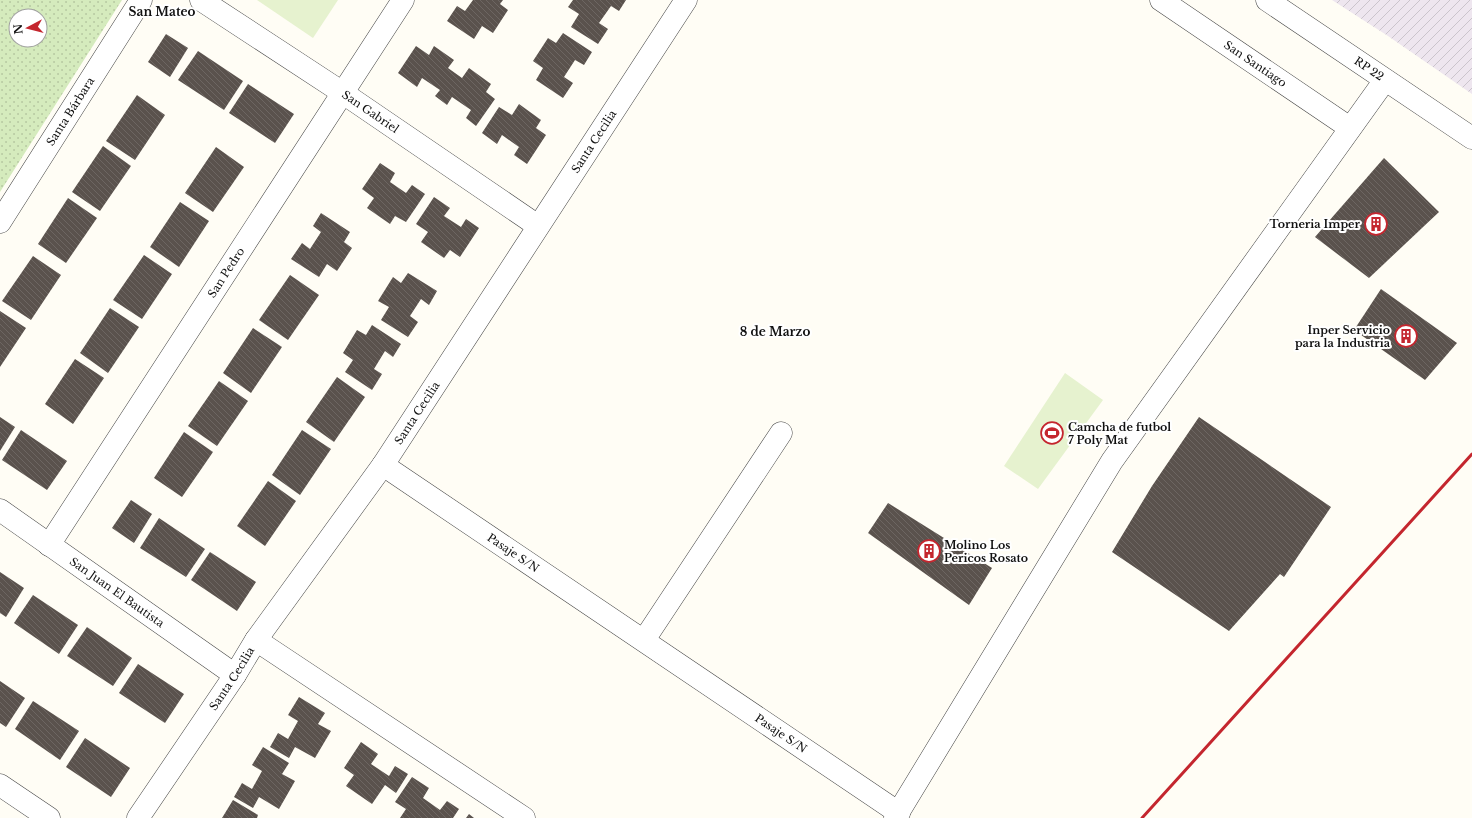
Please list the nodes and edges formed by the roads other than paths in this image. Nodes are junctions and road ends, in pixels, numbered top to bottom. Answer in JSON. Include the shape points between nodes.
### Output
{"nodes":[{"id":1,"x":141,"y":0,"type":"edge"},
{"id":2,"x":202,"y":0,"type":"edge"},
{"id":3,"x":403,"y":0,"type":"edge"},
{"id":4,"x":686,"y":0,"type":"edge"},
{"id":5,"x":1161,"y":0,"type":"edge"},
{"id":6,"x":1267,"y":0,"type":"edge"},
{"id":7,"x":1385,"y":80,"type":"junction"},
{"id":8,"x":343,"y":92,"type":"junction"},
{"id":9,"x":1350,"y":128,"type":"junction"},
{"id":10,"x":1472,"y":138,"type":"edge"},
{"id":11,"x":0,"y":222,"type":"edge"},
{"id":12,"x":538,"y":226,"type":"junction"},
{"id":13,"x":781,"y":434,"type":"dead end"},
{"id":14,"x":382,"y":465,"type":"junction"},
{"id":15,"x":0,"y":510,"type":"edge"},
{"id":16,"x":49,"y":545,"type":"junction"},
{"id":17,"x":256,"y":640,"type":"junction"},
{"id":18,"x":644,"y":640,"type":"junction"},
{"id":19,"x":235,"y":675,"type":"junction"},
{"id":20,"x":0,"y":785,"type":"edge"},
{"id":21,"x":897,"y":815,"type":"edge"},
{"id":22,"x":49,"y":818,"type":"edge"},
{"id":23,"x":138,"y":818,"type":"edge"},
{"id":24,"x":524,"y":818,"type":"edge"}],
"edges":[{"from":1,"to":11,"type":"street","name":"Santa Bárbara"},
{"from":2,"to":8,"type":"street","name":"San Gabriel"},
{"from":3,"to":8,"type":"street","name":"San Pedro"},
{"from":4,"to":12,"type":"street","name":"Santa Cecilia"},
{"from":5,"to":9,"type":"street","name":"San Santiago"},
{"from":6,"to":7,"type":"street","name":"RP 22"},
{"from":7,"to":9,"type":"street"},
{"from":7,"to":10,"type":"street","name":"RP 22"},
{"from":8,"to":12,"type":"street","name":"San Gabriel"},
{"from":8,"to":16,"type":"street","name":"San Pedro"},
{"from":9,"to":21,"type":"street","via":[[1112,461]]},
{"from":12,"to":14,"type":"street","name":"Santa Cecilia"},
{"from":13,"to":18,"type":"street"},
{"from":14,"to":17,"type":"street","name":"Santa Cecilia"},
{"from":14,"to":18,"type":"street","name":"Pasaje S/N"},
{"from":15,"to":16,"type":"street","name":"San Juan El Bautista"},
{"from":16,"to":19,"type":"street","name":"San Juan El Bautista"},
{"from":17,"to":19,"type":"street","name":"Santa Cecilia"},
{"from":17,"to":24,"type":"street"},
{"from":18,"to":21,"type":"street","name":"Pasaje S/N"},
{"from":19,"to":23,"type":"street","name":"Santa Cecilia"},
{"from":20,"to":22,"type":"street"}]}
